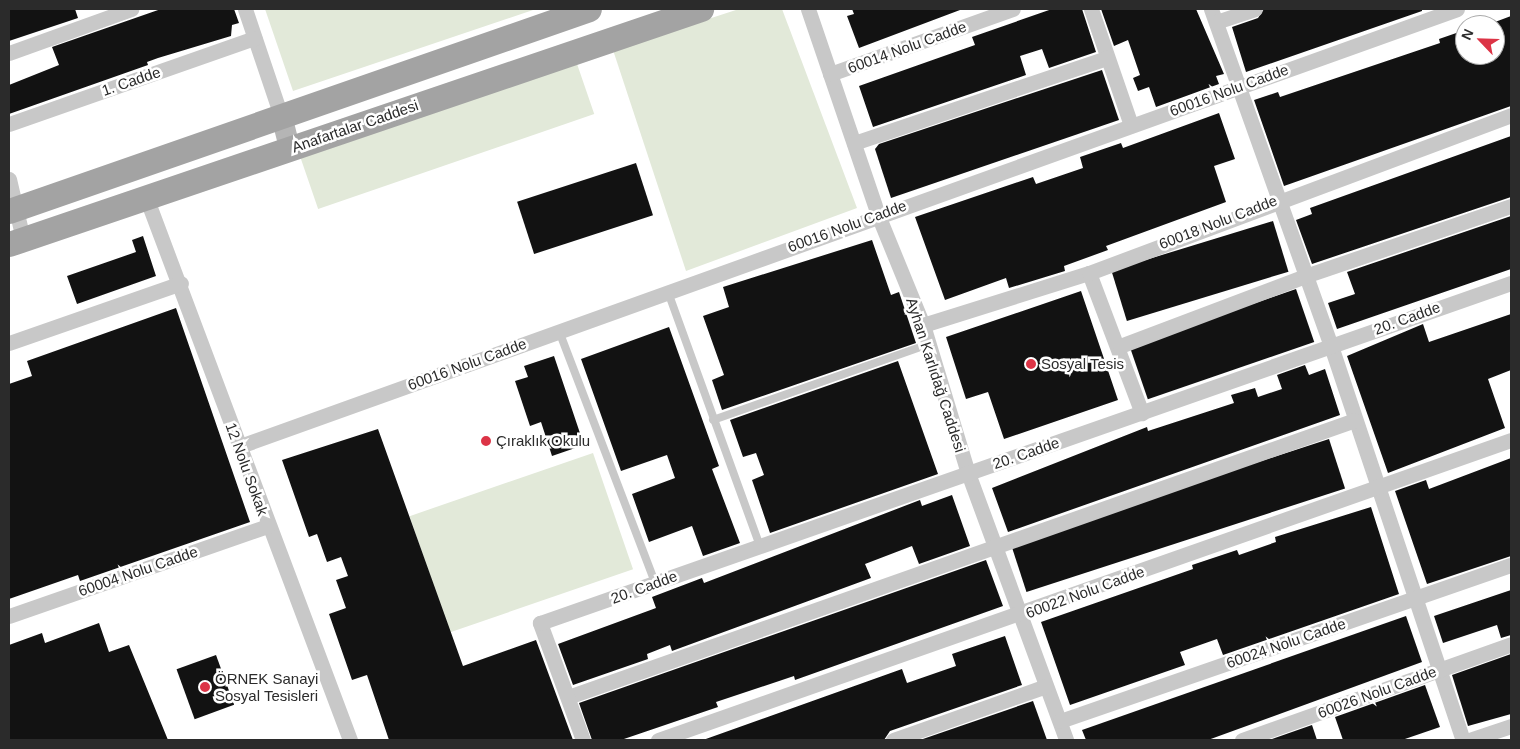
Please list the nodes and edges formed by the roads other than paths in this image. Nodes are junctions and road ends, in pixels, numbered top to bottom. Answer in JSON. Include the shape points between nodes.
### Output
{"nodes":[{"id":1,"x":132,"y":9,"type":"edge"},
{"id":2,"x":245,"y":9,"type":"edge"},
{"id":3,"x":589,"y":9,"type":"edge"},
{"id":4,"x":701,"y":9,"type":"edge"},
{"id":5,"x":808,"y":9,"type":"edge"},
{"id":6,"x":1013,"y":9,"type":"edge"},
{"id":7,"x":1091,"y":9,"type":"edge"},
{"id":8,"x":1255,"y":9,"type":"edge"},
{"id":9,"x":1456,"y":9,"type":"edge"},
{"id":10,"x":1214,"y":15,"type":"edge"},
{"id":11,"x":254,"y":38,"type":"junction"},
{"id":12,"x":9,"y":53,"type":"edge"},
{"id":13,"x":1107,"y":58,"type":"junction"},
{"id":14,"x":830,"y":74,"type":"junction"},
{"id":15,"x":1238,"y":87,"type":"junction"},
{"id":16,"x":1511,"y":114,"type":"edge"},
{"id":17,"x":282,"y":119,"type":"junction"},
{"id":18,"x":9,"y":124,"type":"edge"},
{"id":19,"x":1131,"y":124,"type":"junction"},
{"id":20,"x":854,"y":143,"type":"junction"},
{"id":21,"x":289,"y":148,"type":"junction"},
{"id":22,"x":9,"y":179,"type":"edge"},
{"id":23,"x":146,"y":196,"type":"junction"},
{"id":24,"x":1277,"y":198,"type":"junction"},
{"id":25,"x":1511,"y":206,"type":"edge"},
{"id":26,"x":13,"y":210,"type":"edge"},
{"id":27,"x":878,"y":215,"type":"junction"},
{"id":28,"x":16,"y":241,"type":"edge"},
{"id":29,"x":1089,"y":272,"type":"junction"},
{"id":30,"x":1306,"y":276,"type":"junction"},
{"id":31,"x":181,"y":283,"type":"junction"},
{"id":32,"x":1511,"y":283,"type":"edge"},
{"id":33,"x":668,"y":291,"type":"junction"},
{"id":34,"x":923,"y":325,"type":"junction"},
{"id":35,"x":559,"y":330,"type":"junction"},
{"id":36,"x":9,"y":343,"type":"edge"},
{"id":37,"x":926,"y":345,"type":"junction"},
{"id":38,"x":1120,"y":346,"type":"junction"},
{"id":39,"x":1331,"y":346,"type":"junction"},
{"id":40,"x":1142,"y":413,"type":"junction"},
{"id":41,"x":713,"y":420,"type":"junction"},
{"id":42,"x":1355,"y":420,"type":"junction"},
{"id":43,"x":1511,"y":440,"type":"edge"},
{"id":44,"x":240,"y":446,"type":"junction"},
{"id":45,"x":968,"y":474,"type":"junction"},
{"id":46,"x":1377,"y":487,"type":"junction"},
{"id":47,"x":268,"y":526,"type":"junction"},
{"id":48,"x":759,"y":544,"type":"junction"},
{"id":49,"x":998,"y":545,"type":"junction"},
{"id":50,"x":1511,"y":565,"type":"edge"},
{"id":51,"x":655,"y":583,"type":"junction"},
{"id":52,"x":1414,"y":600,"type":"junction"},
{"id":53,"x":9,"y":616,"type":"edge"},
{"id":54,"x":1020,"y":616,"type":"junction"},
{"id":55,"x":1511,"y":644,"type":"edge"},
{"id":56,"x":1438,"y":670,"type":"junction"},
{"id":57,"x":1046,"y":686,"type":"junction"},
{"id":58,"x":568,"y":698,"type":"junction"},
{"id":59,"x":1060,"y":721,"type":"junction"},
{"id":60,"x":1511,"y":726,"type":"edge"},
{"id":61,"x":350,"y":740,"type":"edge"},
{"id":62,"x":584,"y":740,"type":"edge"},
{"id":63,"x":658,"y":740,"type":"edge"},
{"id":64,"x":893,"y":740,"type":"edge"},
{"id":65,"x":1066,"y":740,"type":"edge"},
{"id":66,"x":1242,"y":740,"type":"edge"},
{"id":67,"x":1462,"y":740,"type":"edge"},
{"id":68,"x":1469,"y":740,"type":"edge"}],
"edges":[{"from":1,"to":12,"type":"street"},
{"from":2,"to":11,"type":"street"},
{"from":3,"to":17,"type":"main road","name":"Anafartalar Caddesi"},
{"from":4,"to":21,"type":"main road","name":"Anafartalar Caddesi"},
{"from":5,"to":14,"type":"street","name":"Ayhan Karlıdağ Caddesi"},
{"from":6,"to":14,"type":"street","name":"60014 Nolu Cadde"},
{"from":7,"to":13,"type":"street"},
{"from":8,"to":10,"type":"street"},
{"from":9,"to":15,"type":"street","name":"60016 Nolu Cadde"},
{"from":10,"to":15,"type":"street"},
{"from":11,"to":17,"type":"street"},
{"from":11,"to":18,"type":"street","name":"1. Cadde"},
{"from":13,"to":19,"type":"street"},
{"from":13,"to":20,"type":"street"},
{"from":14,"to":20,"type":"street","name":"Ayhan Karlıdağ Caddesi"},
{"from":15,"to":19,"type":"street","name":"60016 Nolu Cadde"},
{"from":15,"to":24,"type":"street"},
{"from":16,"to":24,"type":"street","name":"60018 Nolu Cadde"},
{"from":17,"to":21,"type":"main road"},
{"from":17,"to":26,"type":"main road","name":"Anafartalar Caddesi"},
{"from":19,"to":27,"type":"street","name":"60016 Nolu Cadde"},
{"from":20,"to":27,"type":"street","name":"Ayhan Karlıdağ Caddesi"},
{"from":21,"to":23,"type":"main road","name":"Anafartalar Caddesi"},
{"from":22,"to":26,"type":"street"},
{"from":23,"to":28,"type":"main road","name":"Anafartalar Caddesi"},
{"from":23,"to":31,"type":"street","name":"12 Nolu Sokak"},
{"from":24,"to":29,"type":"street","name":"60018 Nolu Cadde"},
{"from":24,"to":30,"type":"street"},
{"from":25,"to":30,"type":"street"},
{"from":26,"to":28,"type":"street"},
{"from":27,"to":33,"type":"street","name":"60016 Nolu Cadde"},
{"from":27,"to":34,"type":"street","name":"Ayhan Karlıdağ Caddesi"},
{"from":29,"to":34,"type":"street","name":"60018 Nolu Cadde"},
{"from":29,"to":38,"type":"street"},
{"from":30,"to":38,"type":"street"},
{"from":30,"to":39,"type":"street"},
{"from":31,"to":36,"type":"street"},
{"from":31,"to":44,"type":"street","name":"12 Nolu Sokak"},
{"from":32,"to":39,"type":"street","name":"20. Cadde"},
{"from":33,"to":35,"type":"street","name":"60016 Nolu Cadde"},
{"from":33,"to":41,"type":"lane"},
{"from":34,"to":37,"type":"street","name":"Ayhan Karlıdağ Caddesi"},
{"from":35,"to":44,"type":"street","name":"60016 Nolu Cadde"},
{"from":35,"to":51,"type":"lane"},
{"from":37,"to":41,"type":"lane"},
{"from":37,"to":45,"type":"street","name":"Ayhan Karlıdağ Caddesi"},
{"from":38,"to":40,"type":"street"},
{"from":39,"to":40,"type":"street","name":"20. Cadde"},
{"from":39,"to":42,"type":"street"},
{"from":40,"to":45,"type":"street","name":"20. Cadde"},
{"from":41,"to":48,"type":"lane"},
{"from":42,"to":46,"type":"street"},
{"from":42,"to":49,"type":"street"},
{"from":43,"to":46,"type":"street","name":"60022 Nolu Cadde"},
{"from":44,"to":47,"type":"street","name":"12 Nolu Sokak"},
{"from":45,"to":48,"type":"street","name":"20. Cadde"},
{"from":45,"to":49,"type":"street","name":"Ayhan Karlıdağ Caddesi"},
{"from":46,"to":52,"type":"street"},
{"from":46,"to":54,"type":"street","name":"60022 Nolu Cadde"},
{"from":47,"to":53,"type":"street","name":"60004 Nolu Cadde"},
{"from":47,"to":61,"type":"street","name":"12 Nolu Sokak"},
{"from":48,"to":51,"type":"street","name":"20. Cadde"},
{"from":49,"to":54,"type":"street","name":"Ayhan Karlıdağ Caddesi"},
{"from":49,"to":58,"type":"street"},
{"from":50,"to":52,"type":"street","name":"60024 Nolu Cadde"},
{"from":51,"to":58,"type":"street","name":"20. Cadde","via":[[540,623]]},
{"from":52,"to":56,"type":"street"},
{"from":52,"to":59,"type":"street","name":"60024 Nolu Cadde"},
{"from":54,"to":57,"type":"street","name":"Ayhan Karlıdağ Caddesi"},
{"from":54,"to":63,"type":"street","name":"60022 Nolu Cadde"},
{"from":55,"to":56,"type":"street","name":"60026 Nolu Cadde"},
{"from":56,"to":66,"type":"street","name":"60026 Nolu Cadde"},
{"from":56,"to":67,"type":"street"},
{"from":57,"to":59,"type":"street","name":"Ayhan Karlıdağ Caddesi"},
{"from":57,"to":64,"type":"street"},
{"from":58,"to":62,"type":"street"},
{"from":59,"to":65,"type":"street","name":"Ayhan Karlıdağ Caddesi"},
{"from":60,"to":68,"type":"street"}]}
